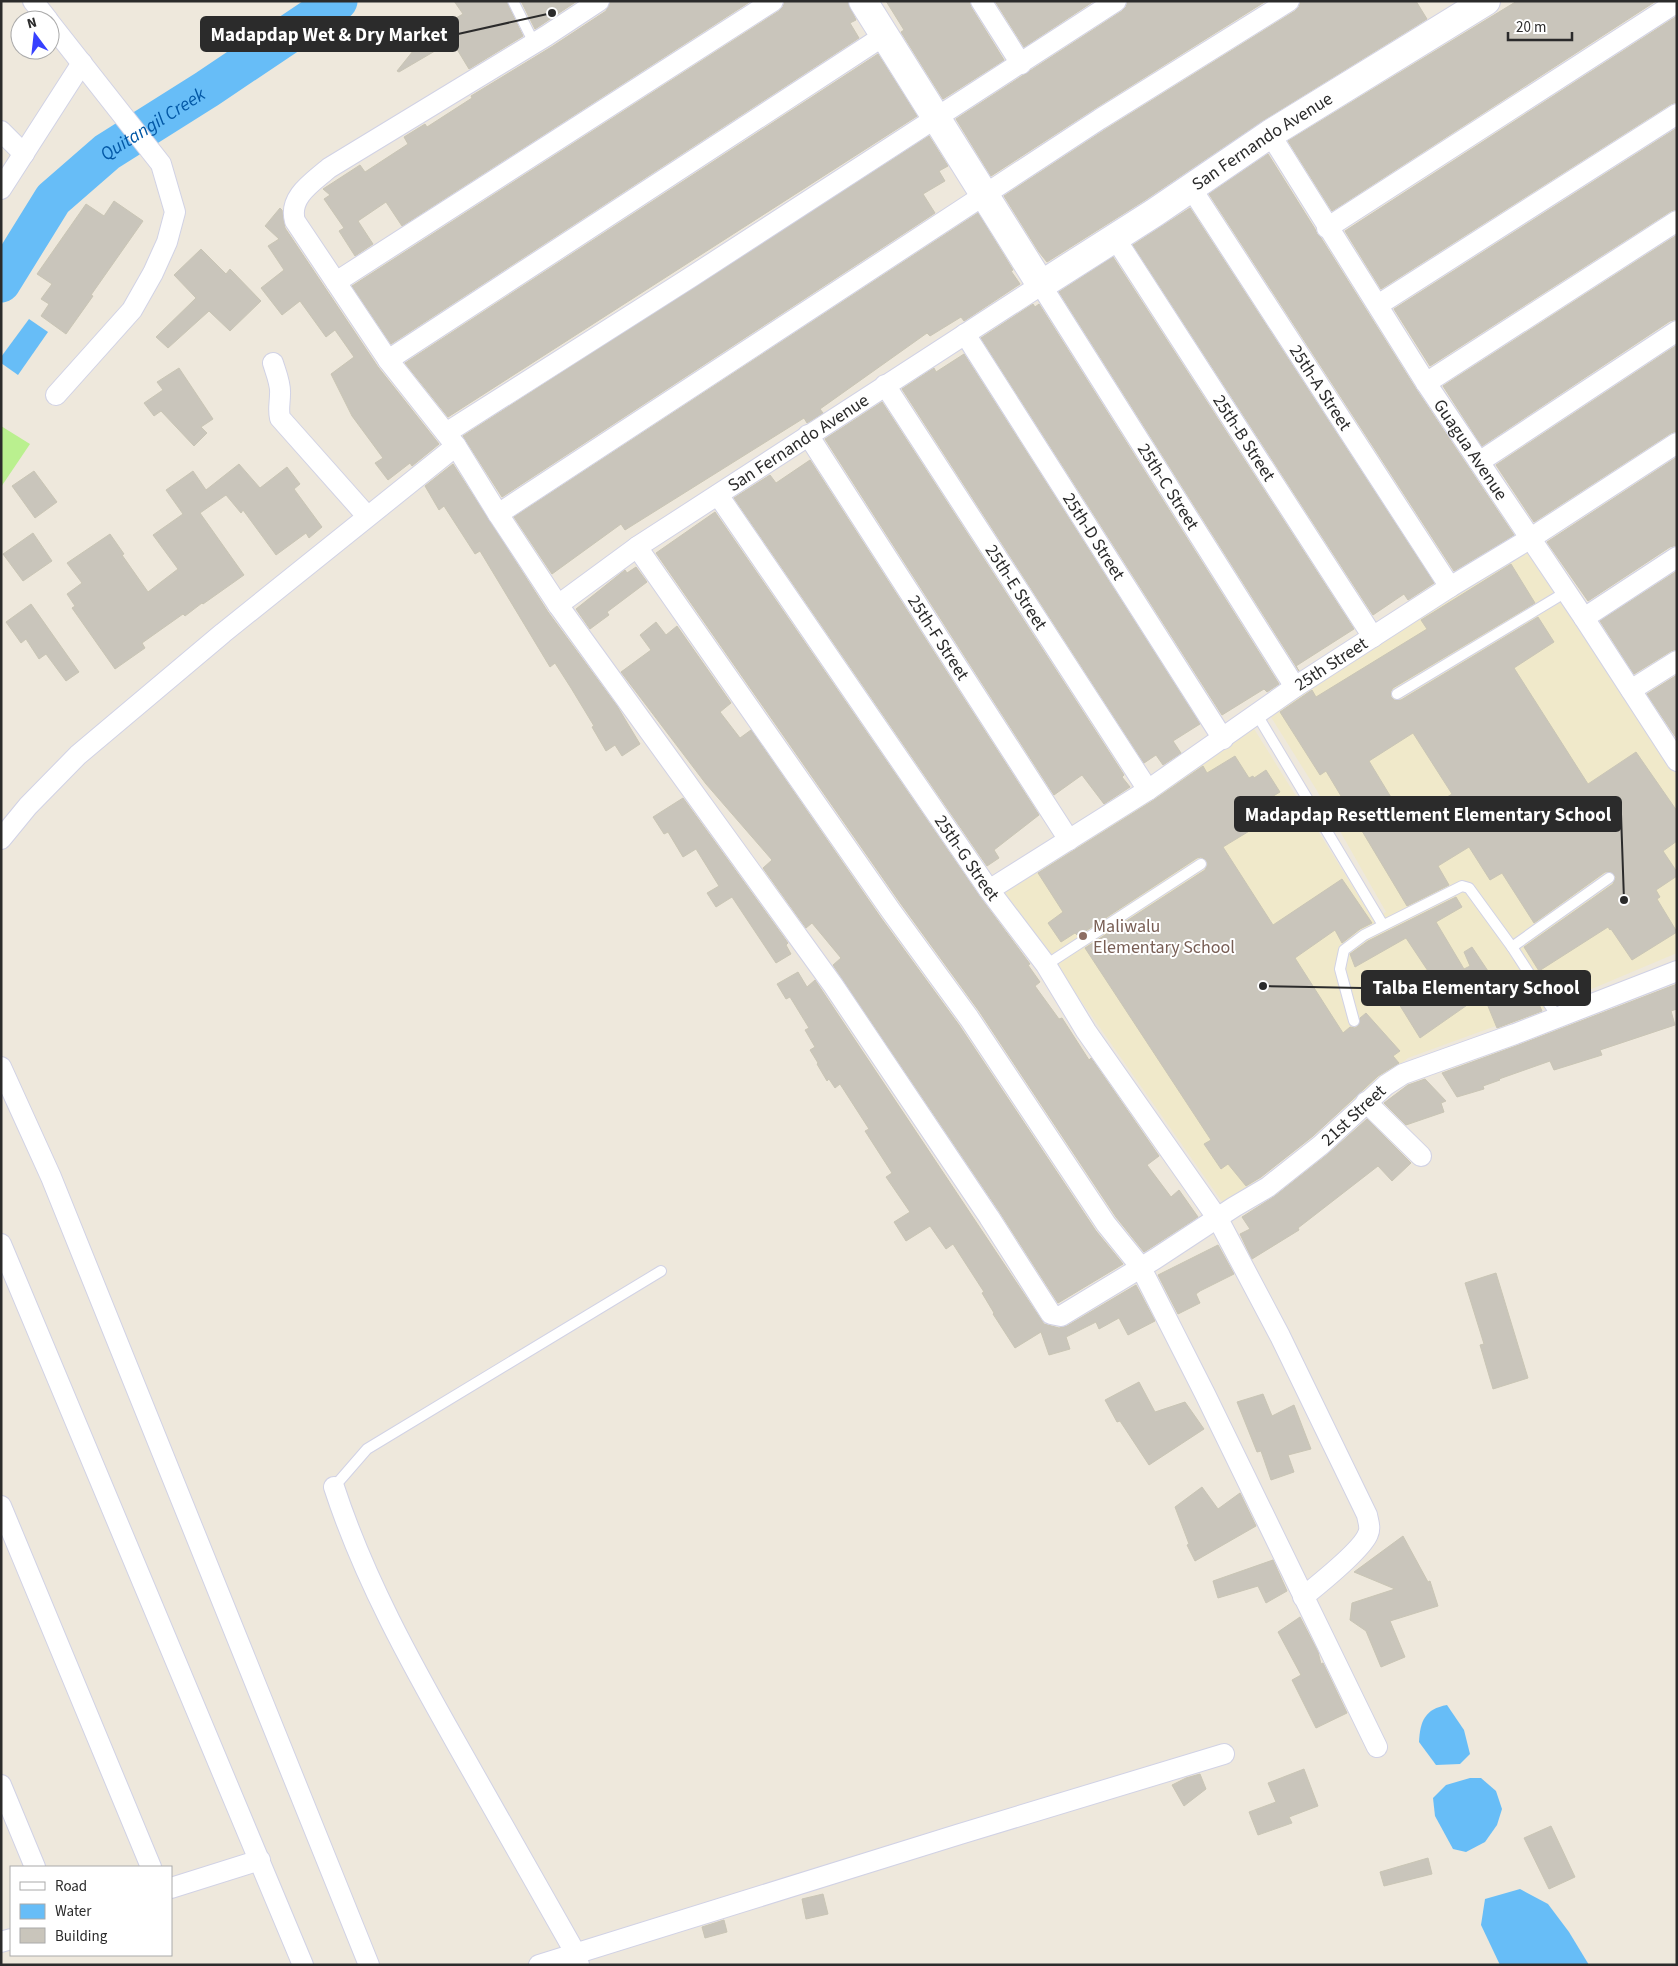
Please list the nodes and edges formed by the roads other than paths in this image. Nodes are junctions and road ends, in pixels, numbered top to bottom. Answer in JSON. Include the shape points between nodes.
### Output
{"nodes":[{"id":1,"x":513,"y":1,"type":"edge"},
{"id":2,"x":599,"y":1,"type":"edge"},
{"id":3,"x":773,"y":1,"type":"edge"},
{"id":4,"x":863,"y":1,"type":"edge"},
{"id":5,"x":981,"y":1,"type":"edge"},
{"id":6,"x":1116,"y":1,"type":"edge"},
{"id":7,"x":1289,"y":1,"type":"edge"},
{"id":8,"x":1486,"y":1,"type":"edge"},
{"id":9,"x":1677,"y":2,"type":"edge"},
{"id":10,"x":1095,"y":7,"type":"edge"},
{"id":11,"x":886,"y":35,"type":"junction"},
{"id":12,"x":60,"y":36,"type":"edge"},
{"id":13,"x":534,"y":43,"type":"junction"},
{"id":14,"x":82,"y":63,"type":"junction"},
{"id":15,"x":1021,"y":64,"type":"junction"},
{"id":16,"x":1677,"y":114,"type":"edge"},
{"id":17,"x":936,"y":118,"type":"junction"},
{"id":18,"x":1,"y":131,"type":"edge"},
{"id":19,"x":1270,"y":134,"type":"junction"},
{"id":20,"x":24,"y":154,"type":"junction"},
{"id":21,"x":3,"y":183,"type":"edge"},
{"id":22,"x":1191,"y":188,"type":"junction"},
{"id":23,"x":984,"y":196,"type":"junction"},
{"id":24,"x":1677,"y":221,"type":"edge"},
{"id":25,"x":1328,"y":228,"type":"junction"},
{"id":26,"x":1115,"y":238,"type":"junction"},
{"id":27,"x":336,"y":282,"type":"junction"},
{"id":28,"x":1041,"y":285,"type":"junction"},
{"id":29,"x":1378,"y":305,"type":"junction"},
{"id":30,"x":1677,"y":331,"type":"edge"},
{"id":31,"x":965,"y":334,"type":"junction"},
{"id":32,"x":388,"y":360,"type":"junction"},
{"id":33,"x":272,"y":363,"type":"dead end"},
{"id":34,"x":1426,"y":383,"type":"junction"},
{"id":35,"x":886,"y":385,"type":"junction"},
{"id":36,"x":56,"y":395,"type":"dead end"},
{"id":37,"x":808,"y":435,"type":"junction"},
{"id":38,"x":451,"y":440,"type":"junction"},
{"id":39,"x":1677,"y":443,"type":"edge"},
{"id":40,"x":1479,"y":462,"type":"junction"},
{"id":41,"x":718,"y":495,"type":"junction"},
{"id":42,"x":498,"y":514,"type":"junction"},
{"id":43,"x":367,"y":516,"type":"junction"},
{"id":44,"x":1531,"y":538,"type":"junction"},
{"id":45,"x":637,"y":547,"type":"junction"},
{"id":46,"x":1677,"y":557,"type":"edge"},
{"id":47,"x":1450,"y":587,"type":"junction"},
{"id":48,"x":1566,"y":592,"type":"junction"},
{"id":49,"x":558,"y":605,"type":"junction"},
{"id":50,"x":1584,"y":618,"type":"junction"},
{"id":51,"x":1373,"y":637,"type":"junction"},
{"id":52,"x":1677,"y":661,"type":"edge"},
{"id":53,"x":1295,"y":687,"type":"junction"},
{"id":54,"x":1632,"y":690,"type":"junction"},
{"id":55,"x":1397,"y":694,"type":"dead end"},
{"id":56,"x":1256,"y":713,"type":"junction"},
{"id":57,"x":1223,"y":739,"type":"junction"},
{"id":58,"x":1677,"y":761,"type":"edge"},
{"id":59,"x":1148,"y":790,"type":"junction"},
{"id":60,"x":1,"y":839,"type":"edge"},
{"id":61,"x":1068,"y":840,"type":"junction"},
{"id":62,"x":1201,"y":864,"type":"dead end"},
{"id":63,"x":1609,"y":878,"type":"dead end"},
{"id":64,"x":989,"y":890,"type":"junction"},
{"id":65,"x":1383,"y":925,"type":"junction"},
{"id":66,"x":1512,"y":947,"type":"junction"},
{"id":67,"x":1046,"y":965,"type":"junction"},
{"id":68,"x":1677,"y":971,"type":"edge"},
{"id":69,"x":1558,"y":1018,"type":"junction"},
{"id":70,"x":1354,"y":1021,"type":"dead end"},
{"id":71,"x":1,"y":1067,"type":"edge"},
{"id":72,"x":1366,"y":1102,"type":"junction"},
{"id":73,"x":1421,"y":1156,"type":"dead end"},
{"id":74,"x":1218,"y":1219,"type":"junction"},
{"id":75,"x":1,"y":1244,"type":"edge"},
{"id":76,"x":1140,"y":1266,"type":"junction"},
{"id":77,"x":661,"y":1271,"type":"dead end"},
{"id":78,"x":334,"y":1487,"type":"joint"},
{"id":79,"x":1,"y":1506,"type":"edge"},
{"id":80,"x":1303,"y":1597,"type":"junction"},
{"id":81,"x":1377,"y":1747,"type":"dead end"},
{"id":82,"x":1224,"y":1754,"type":"dead end"},
{"id":83,"x":1,"y":1785,"type":"edge"},
{"id":84,"x":260,"y":1860,"type":"junction"},
{"id":85,"x":35,"y":1866,"type":"edge"},
{"id":86,"x":151,"y":1866,"type":"edge"},
{"id":87,"x":172,"y":1888,"type":"edge"},
{"id":88,"x":578,"y":1959,"type":"edge"},
{"id":89,"x":304,"y":1965,"type":"edge"},
{"id":90,"x":369,"y":1965,"type":"edge"},
{"id":91,"x":539,"y":1965,"type":"edge"}],
"edges":[{"from":1,"to":13,"type":"lane"},
{"from":2,"to":13,"type":"street"},
{"from":3,"to":27,"type":"street"},
{"from":4,"to":11,"type":"main road"},
{"from":5,"to":15,"type":"street"},
{"from":6,"to":10,"type":"street"},
{"from":7,"to":23,"type":"street"},
{"from":8,"to":19,"type":"main road","name":"San Fernando Avenue"},
{"from":9,"to":25,"type":"street"},
{"from":10,"to":15,"type":"street"},
{"from":11,"to":17,"type":"main road"},
{"from":11,"to":32,"type":"street"},
{"from":12,"to":14,"type":"street"},
{"from":13,"to":27,"type":"street","via":[[329,168],[302,191],[296,200],[295,221]]},
{"from":14,"to":20,"type":"street"},
{"from":14,"to":36,"type":"street","via":[[161,164],[175,212],[167,242],[132,310]]},
{"from":15,"to":17,"type":"street"},
{"from":16,"to":29,"type":"street"},
{"from":17,"to":23,"type":"main road"},
{"from":17,"to":38,"type":"street","via":[[699,272]]},
{"from":18,"to":20,"type":"street"},
{"from":19,"to":22,"type":"main road","name":"San Fernando Avenue"},
{"from":19,"to":25,"type":"street","name":"Guagua Avenue"},
{"from":20,"to":21,"type":"street"},
{"from":22,"to":26,"type":"main road","name":"San Fernando Avenue"},
{"from":22,"to":47,"type":"street","name":"25th-A Street"},
{"from":23,"to":28,"type":"main road"},
{"from":23,"to":42,"type":"street"},
{"from":24,"to":34,"type":"street"},
{"from":25,"to":29,"type":"street","name":"Guagua Avenue"},
{"from":26,"to":28,"type":"main road","name":"San Fernando Avenue"},
{"from":26,"to":51,"type":"street","name":"25th-B Street"},
{"from":27,"to":32,"type":"street"},
{"from":28,"to":31,"type":"street","name":"San Fernando Avenue"},
{"from":28,"to":53,"type":"street","name":"25th-C Street"},
{"from":29,"to":34,"type":"street","name":"Guagua Avenue"},
{"from":30,"to":40,"type":"street"},
{"from":31,"to":35,"type":"street","name":"San Fernando Avenue"},
{"from":31,"to":57,"type":"street","name":"25th-D Street"},
{"from":32,"to":38,"type":"street"},
{"from":33,"to":43,"type":"street","via":[[280,392],[277,408],[280,418]]},
{"from":34,"to":40,"type":"street","name":"Guagua Avenue"},
{"from":35,"to":37,"type":"street","name":"San Fernando Avenue"},
{"from":35,"to":59,"type":"street","name":"25th-E Street"},
{"from":37,"to":41,"type":"street","name":"San Fernando Avenue"},
{"from":37,"to":61,"type":"street","name":"25th-F Street"},
{"from":38,"to":42,"type":"street"},
{"from":38,"to":43,"type":"street"},
{"from":39,"to":44,"type":"street","name":"25th Street"},
{"from":40,"to":44,"type":"street","name":"Guagua Avenue"},
{"from":41,"to":45,"type":"street","name":"San Fernando Avenue"},
{"from":41,"to":64,"type":"street","name":"25th-G Street"},
{"from":42,"to":49,"type":"street"},
{"from":43,"to":60,"type":"street","via":[[78,756],[28,806]]},
{"from":44,"to":47,"type":"street","name":"25th Street"},
{"from":44,"to":48,"type":"street","name":"Guagua Avenue"},
{"from":45,"to":49,"type":"street","name":"San Fernando Avenue"},
{"from":45,"to":76,"type":"street","via":[[969,1018],[1106,1224]]},
{"from":46,"to":50,"type":"street"},
{"from":47,"to":51,"type":"street","name":"25th Street"},
{"from":48,"to":50,"type":"street","name":"Guagua Avenue"},
{"from":48,"to":55,"type":"lane"},
{"from":49,"to":76,"type":"street","name":"21st Street","via":[[832,985],[1051,1314],[1061,1316]]},
{"from":50,"to":54,"type":"street","name":"Guagua Avenue"},
{"from":51,"to":53,"type":"street","name":"25th Street"},
{"from":52,"to":54,"type":"street"},
{"from":53,"to":56,"type":"street","name":"25th Street"},
{"from":54,"to":58,"type":"street","name":"Guagua Avenue"},
{"from":56,"to":57,"type":"street","name":"25th Street"},
{"from":56,"to":65,"type":"lane"},
{"from":57,"to":59,"type":"street","name":"25th Street"},
{"from":59,"to":61,"type":"street","name":"25th Street"},
{"from":61,"to":64,"type":"street","name":"25th Street"},
{"from":62,"to":67,"type":"lane"},
{"from":63,"to":66,"type":"lane"},
{"from":64,"to":67,"type":"street","name":"25th-G Street"},
{"from":65,"to":66,"type":"lane","via":[[1462,886],[1469,888]]},
{"from":65,"to":70,"type":"lane","via":[[1344,950],[1340,968]]},
{"from":66,"to":69,"type":"lane"},
{"from":67,"to":74,"type":"street","name":"25th-G Street","via":[[1086,1031]]},
{"from":68,"to":69,"type":"street","name":"21st Street"},
{"from":69,"to":72,"type":"street","name":"21st Street","via":[[1404,1074]]},
{"from":71,"to":90,"type":"street","via":[[51,1177]]},
{"from":72,"to":73,"type":"street"},
{"from":72,"to":74,"type":"street","name":"21st Street","via":[[1321,1145],[1268,1187]]},
{"from":74,"to":76,"type":"street","name":"21st Street"},
{"from":74,"to":80,"type":"street","name":"25th-G Street","via":[[1280,1336],[1367,1515],[1370,1528],[1362,1544]]},
{"from":75,"to":84,"type":"street"},
{"from":76,"to":80,"type":"street"},
{"from":77,"to":78,"type":"lane","via":[[367,1450]]},
{"from":78,"to":88,"type":"street","via":[[379,1598],[430,1696]]},
{"from":79,"to":86,"type":"street"},
{"from":80,"to":81,"type":"street"},
{"from":82,"to":88,"type":"street","via":[[951,1836]]},
{"from":83,"to":85,"type":"street"},
{"from":84,"to":87,"type":"street"},
{"from":84,"to":89,"type":"street"},
{"from":88,"to":91,"type":"street"}]}
